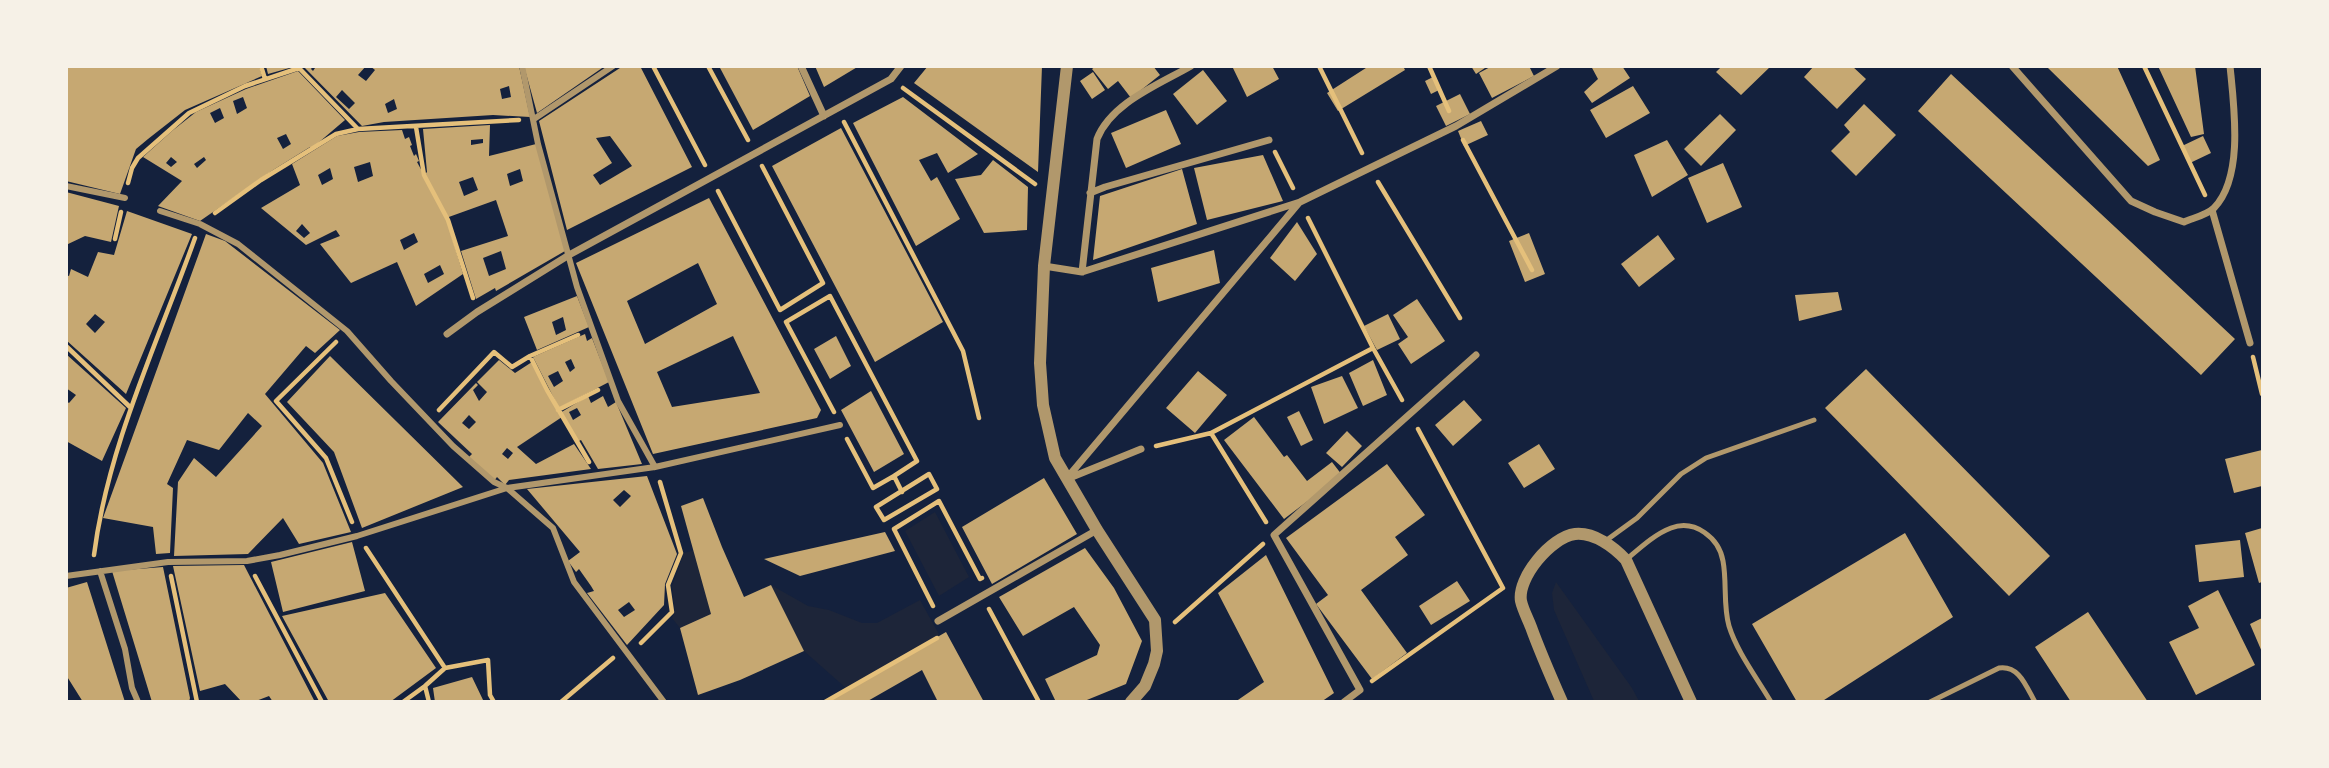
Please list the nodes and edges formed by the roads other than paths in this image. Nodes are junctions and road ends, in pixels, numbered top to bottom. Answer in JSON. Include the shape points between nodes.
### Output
{"nodes":[{"id":1,"x":522,"y":66,"type":"edge"},
{"id":2,"x":613,"y":66,"type":"edge"},
{"id":3,"x":801,"y":66,"type":"edge"},
{"id":4,"x":899,"y":66,"type":"edge"},
{"id":5,"x":1067,"y":66,"type":"edge"},
{"id":6,"x":1191,"y":66,"type":"edge"},
{"id":7,"x":2012,"y":66,"type":"edge"},
{"id":8,"x":2230,"y":66,"type":"edge"},
{"id":9,"x":1555,"y":67,"type":"edge"},
{"id":10,"x":824,"y":116,"type":"junction"},
{"id":11,"x":534,"y":119,"type":"junction"},
{"id":12,"x":1269,"y":140,"type":"road end"},
{"id":13,"x":66,"y":187,"type":"edge"},
{"id":14,"x":1090,"y":194,"type":"junction"},
{"id":15,"x":125,"y":198,"type":"road end"},
{"id":16,"x":1300,"y":202,"type":"junction"},
{"id":17,"x":2212,"y":210,"type":"junction"},
{"id":18,"x":160,"y":211,"type":"dead end"},
{"id":19,"x":569,"y":255,"type":"junction"},
{"id":20,"x":1044,"y":267,"type":"junction"},
{"id":21,"x":1082,"y":272,"type":"junction"},
{"id":22,"x":447,"y":334,"type":"dead end"},
{"id":23,"x":2250,"y":343,"type":"road end"},
{"id":24,"x":1476,"y":355,"type":"dead end"},
{"id":25,"x":1814,"y":420,"type":"dead end"},
{"id":26,"x":840,"y":425,"type":"road end"},
{"id":27,"x":1141,"y":449,"type":"road end"},
{"id":28,"x":656,"y":467,"type":"junction"},
{"id":29,"x":1066,"y":479,"type":"junction"},
{"id":30,"x":506,"y":488,"type":"junction"},
{"id":31,"x":1097,"y":530,"type":"junction"},
{"id":32,"x":1604,"y":542,"type":"junction"},
{"id":33,"x":1626,"y":560,"type":"junction"},
{"id":34,"x":100,"y":571,"type":"junction"},
{"id":35,"x":66,"y":576,"type":"edge"},
{"id":36,"x":938,"y":621,"type":"dead end"},
{"id":37,"x":1942,"y":699,"type":"edge"},
{"id":38,"x":138,"y":702,"type":"edge"},
{"id":39,"x":664,"y":702,"type":"edge"},
{"id":40,"x":1131,"y":702,"type":"edge"},
{"id":41,"x":1344,"y":702,"type":"edge"},
{"id":42,"x":1562,"y":702,"type":"edge"},
{"id":43,"x":1690,"y":702,"type":"edge"},
{"id":44,"x":1771,"y":702,"type":"edge"},
{"id":45,"x":1930,"y":702,"type":"edge"},
{"id":46,"x":2035,"y":702,"type":"edge"}],
"edges":[{"from":1,"to":11,"type":"street"},
{"from":2,"to":11,"type":"street"},
{"from":3,"to":10,"type":"street"},
{"from":4,"to":10,"type":"street","via":[[893,77]]},
{"from":5,"to":20,"type":"street"},
{"from":6,"to":14,"type":"street","via":[[1126,104],[1105,122],[1097,139]]},
{"from":7,"to":17,"type":"street","via":[[2131,201],[2184,222]]},
{"from":8,"to":17,"type":"street","via":[[2236,129],[2228,189]]},
{"from":9,"to":16,"type":"street","via":[[1456,126]]},
{"from":10,"to":19,"type":"street"},
{"from":11,"to":19,"type":"street"},
{"from":12,"to":14,"type":"street"},
{"from":13,"to":15,"type":"street"},
{"from":14,"to":21,"type":"street"},
{"from":16,"to":21,"type":"street"},
{"from":16,"to":29,"type":"street"},
{"from":17,"to":23,"type":"street"},
{"from":18,"to":30,"type":"street","via":[[200,223],[238,244],[347,331],[453,446]]},
{"from":19,"to":22,"type":"street"},
{"from":19,"to":28,"type":"street","via":[[611,384]]},
{"from":20,"to":21,"type":"street"},
{"from":20,"to":29,"type":"street","via":[[1043,405],[1055,458]]},
{"from":24,"to":41,"type":"street","via":[[1274,535],[1360,690]]},
{"from":25,"to":32,"type":"lane","via":[[1706,458],[1681,474],[1637,518]]},
{"from":26,"to":28,"type":"street"},
{"from":27,"to":29,"type":"street"},
{"from":28,"to":30,"type":"street"},
{"from":29,"to":31,"type":"street"},
{"from":30,"to":34,"type":"street","via":[[358,536],[247,561],[168,562]]},
{"from":30,"to":39,"type":"street","via":[[552,528],[574,582]]},
{"from":31,"to":36,"type":"street"},
{"from":31,"to":40,"type":"street","via":[[1156,620],[1157,651],[1150,678]]},
{"from":32,"to":33,"type":"street"},
{"from":32,"to":42,"type":"street","via":[[1576,534],[1564,537],[1539,558],[1524,583],[1521,600]]},
{"from":33,"to":43,"type":"street"},
{"from":33,"to":44,"type":"lane","via":[[1672,528],[1699,529],[1711,537],[1723,561],[1732,634]]},
{"from":34,"to":35,"type":"street"},
{"from":34,"to":38,"type":"street"},
{"from":37,"to":45,"type":"lane"},
{"from":37,"to":46,"type":"lane","via":[[2006,667],[2018,673]]}]}
